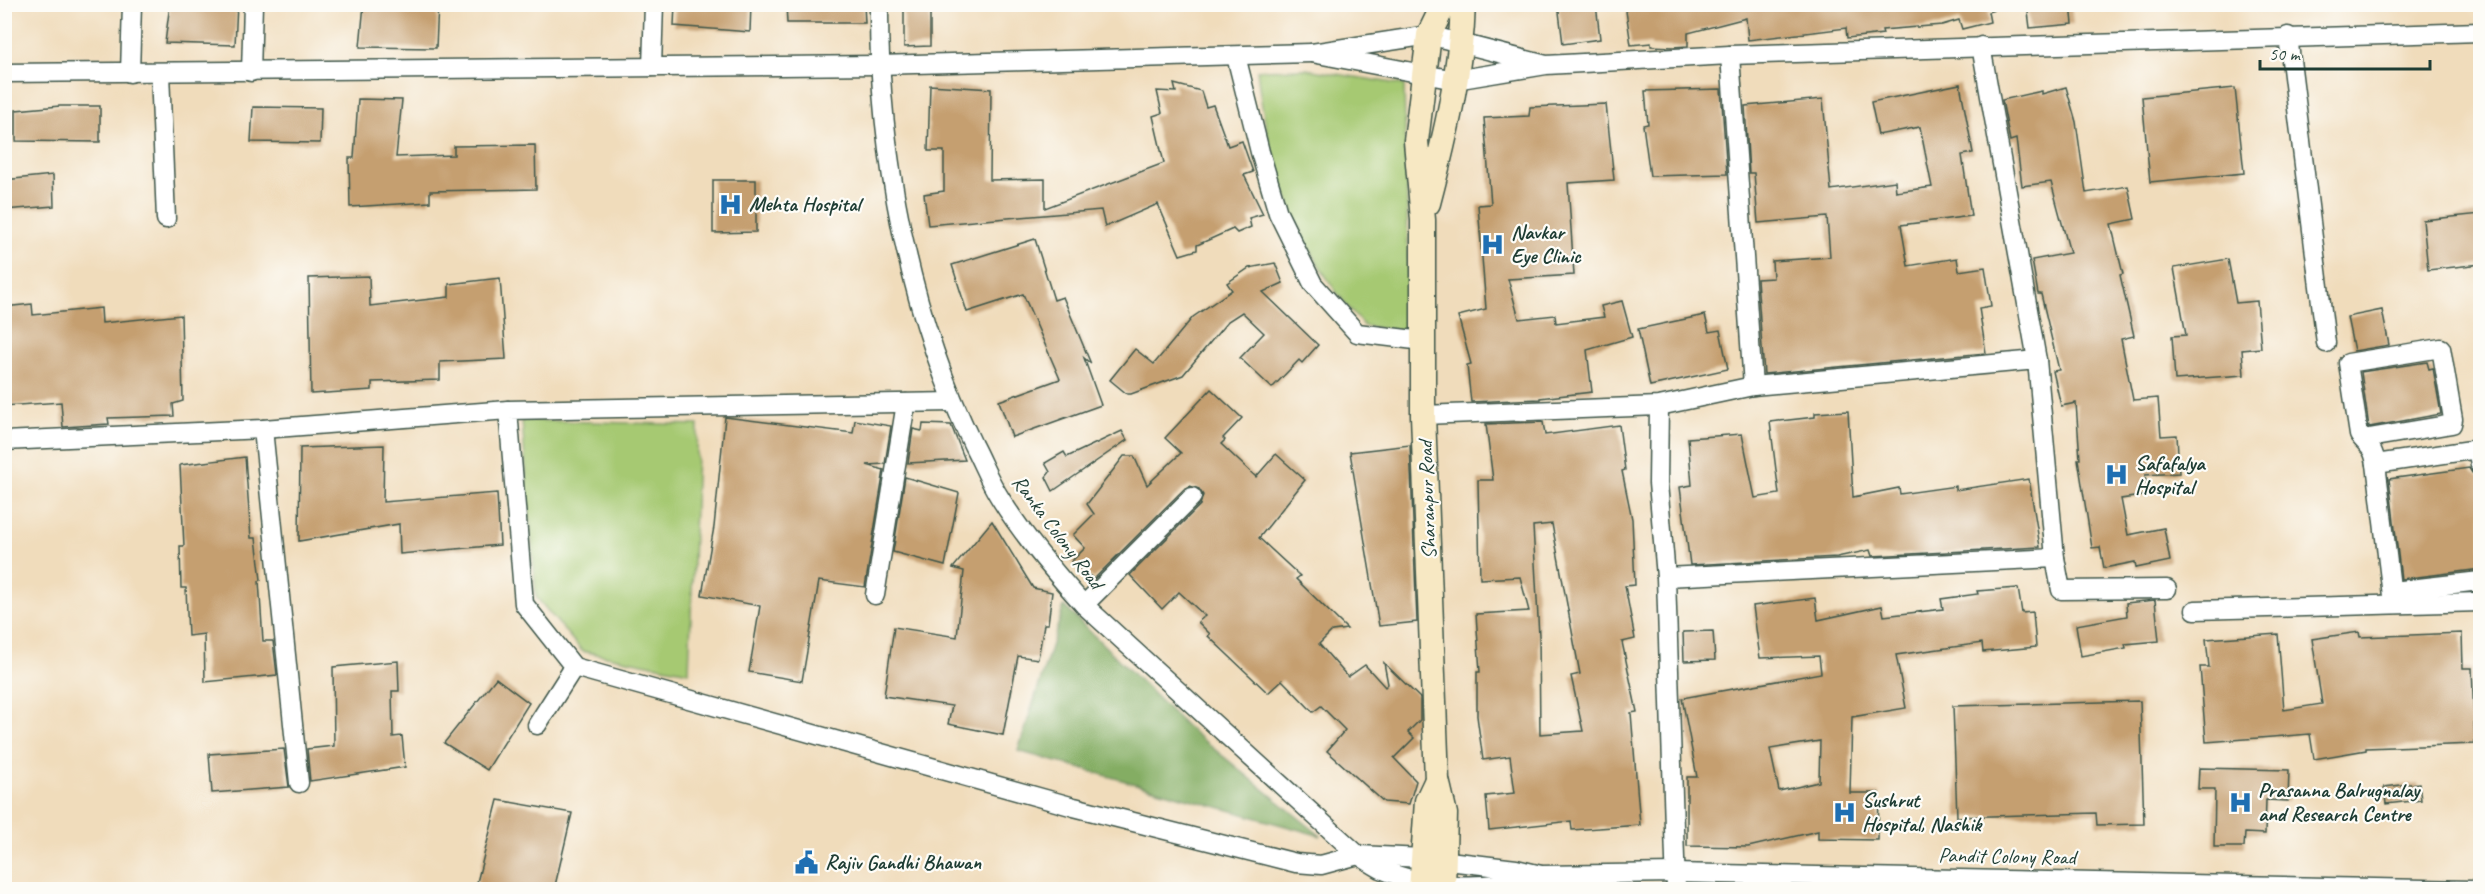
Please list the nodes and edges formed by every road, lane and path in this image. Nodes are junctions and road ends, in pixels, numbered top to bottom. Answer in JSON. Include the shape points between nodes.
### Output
{"nodes":[{"id":1,"x":132,"y":4,"type":"edge"},
{"id":2,"x":253,"y":4,"type":"edge"},
{"id":3,"x":654,"y":4,"type":"edge"},
{"id":4,"x":879,"y":4,"type":"edge"},
{"id":5,"x":1444,"y":4,"type":"edge"},
{"id":6,"x":1463,"y":4,"type":"edge"},
{"id":7,"x":2481,"y":32,"type":"edge"},
{"id":8,"x":1429,"y":35,"type":"junction"},
{"id":9,"x":2288,"y":36,"type":"junction"},
{"id":10,"x":1462,"y":41,"type":"junction"},
{"id":11,"x":1981,"y":46,"type":"junction"},
{"id":12,"x":1312,"y":52,"type":"junction"},
{"id":13,"x":1730,"y":55,"type":"junction"},
{"id":14,"x":1236,"y":56,"type":"junction"},
{"id":15,"x":1546,"y":64,"type":"junction"},
{"id":16,"x":878,"y":65,"type":"junction"},
{"id":17,"x":652,"y":67,"type":"junction"},
{"id":18,"x":251,"y":72,"type":"junction"},
{"id":19,"x":4,"y":73,"type":"edge"},
{"id":20,"x":130,"y":73,"type":"junction"},
{"id":21,"x":159,"y":73,"type":"junction"},
{"id":22,"x":1423,"y":75,"type":"junction"},
{"id":23,"x":1455,"y":80,"type":"junction"},
{"id":24,"x":166,"y":219,"type":"dead end"},
{"id":25,"x":1423,"y":220,"type":"junction"},
{"id":26,"x":1422,"y":341,"type":"junction"},
{"id":27,"x":2326,"y":343,"type":"dead end"},
{"id":28,"x":2037,"y":360,"type":"junction"},
{"id":29,"x":1753,"y":386,"type":"junction"},
{"id":30,"x":953,"y":402,"type":"junction"},
{"id":31,"x":906,"y":403,"type":"junction"},
{"id":32,"x":1659,"y":406,"type":"junction"},
{"id":33,"x":508,"y":410,"type":"junction"},
{"id":34,"x":1423,"y":415,"type":"junction"},
{"id":35,"x":263,"y":429,"type":"junction"},
{"id":36,"x":2363,"y":440,"type":"junction"},
{"id":37,"x":4,"y":441,"type":"edge"},
{"id":38,"x":2376,"y":464,"type":"junction"},
{"id":39,"x":2481,"y":465,"type":"edge"},
{"id":40,"x":1192,"y":497,"type":"dead end"},
{"id":41,"x":2055,"y":558,"type":"junction"},
{"id":42,"x":1666,"y":577,"type":"junction"},
{"id":43,"x":2481,"y":581,"type":"edge"},
{"id":44,"x":2167,"y":589,"type":"dead end"},
{"id":45,"x":875,"y":595,"type":"dead end"},
{"id":46,"x":2431,"y":595,"type":"junction"},
{"id":47,"x":2393,"y":597,"type":"junction"},
{"id":48,"x":2481,"y":602,"type":"edge"},
{"id":49,"x":1084,"y":604,"type":"junction"},
{"id":50,"x":2195,"y":610,"type":"dead end"},
{"id":51,"x":574,"y":667,"type":"junction"},
{"id":52,"x":537,"y":725,"type":"dead end"},
{"id":53,"x":299,"y":783,"type":"dead end"},
{"id":54,"x":1358,"y":855,"type":"junction"},
{"id":55,"x":1433,"y":877,"type":"edge"},
{"id":56,"x":1675,"y":881,"type":"edge"},
{"id":57,"x":2037,"y":884,"type":"edge"},
{"id":58,"x":2219,"y":886,"type":"edge"},
{"id":59,"x":2428,"y":889,"type":"edge"},
{"id":60,"x":2471,"y":890,"type":"edge"}],
"edges":[{"from":1,"to":20,"type":"street"},
{"from":2,"to":18,"type":"street"},
{"from":3,"to":17,"type":"street"},
{"from":4,"to":16,"type":"street","name":"Ranka Colony Road"},
{"from":5,"to":8,"type":"main road","name":"Sharanpur Road"},
{"from":6,"to":10,"type":"main road","name":"Sharanpur Road"},
{"from":7,"to":9,"type":"street"},
{"from":8,"to":10,"type":"street"},
{"from":8,"to":12,"type":"street"},
{"from":8,"to":22,"type":"main road","name":"Sharanpur Road"},
{"from":9,"to":11,"type":"street"},
{"from":9,"to":27,"type":"street"},
{"from":10,"to":15,"type":"street"},
{"from":10,"to":23,"type":"main road","name":"Sharanpur Road"},
{"from":11,"to":13,"type":"street"},
{"from":11,"to":28,"type":"street"},
{"from":12,"to":14,"type":"street"},
{"from":12,"to":22,"type":"street"},
{"from":13,"to":15,"type":"street"},
{"from":13,"to":29,"type":"street"},
{"from":14,"to":16,"type":"street"},
{"from":14,"to":26,"type":"street","via":[[1278,213],[1313,284],[1357,333]]},
{"from":15,"to":23,"type":"street"},
{"from":16,"to":17,"type":"street"},
{"from":16,"to":30,"type":"street","name":"Ranka Colony Road","via":[[892,181],[921,312]]},
{"from":17,"to":18,"type":"street"},
{"from":18,"to":21,"type":"street"},
{"from":19,"to":20,"type":"street"},
{"from":20,"to":21,"type":"street"},
{"from":21,"to":24,"type":"street"},
{"from":22,"to":23,"type":"street"},
{"from":22,"to":25,"type":"main road","name":"Sharanpur Road","via":[[1416,141]]},
{"from":23,"to":25,"type":"main road","name":"Sharanpur Road","via":[[1444,143]]},
{"from":25,"to":26,"type":"main road","name":"Sharanpur Road"},
{"from":26,"to":34,"type":"main road","name":"Sharanpur Road"},
{"from":28,"to":29,"type":"street"},
{"from":28,"to":41,"type":"street"},
{"from":29,"to":32,"type":"street"},
{"from":30,"to":31,"type":"street"},
{"from":30,"to":49,"type":"street","name":"Ranka Colony Road","via":[[999,497]]},
{"from":31,"to":33,"type":"street"},
{"from":31,"to":45,"type":"street"},
{"from":32,"to":34,"type":"street"},
{"from":32,"to":42,"type":"street","via":[[1658,483]]},
{"from":33,"to":35,"type":"street"},
{"from":33,"to":51,"type":"street","via":[[524,604]]},
{"from":34,"to":55,"type":"main road","name":"Sharanpur Road","via":[[1437,780],[1445,814]]},
{"from":35,"to":37,"type":"street"},
{"from":35,"to":53,"type":"street"},
{"from":36,"to":36,"type":"street","via":[[2452,424],[2441,348],[2348,363]]},
{"from":36,"to":38,"type":"street","via":[[2372,446]]},
{"from":38,"to":39,"type":"street","via":[[2471,450],[2478,453]]},
{"from":38,"to":47,"type":"street"},
{"from":40,"to":49,"type":"street"},
{"from":41,"to":42,"type":"street"},
{"from":41,"to":44,"type":"street","via":[[2061,590]]},
{"from":42,"to":56,"type":"street"},
{"from":43,"to":46,"type":"street"},
{"from":46,"to":47,"type":"street"},
{"from":46,"to":48,"type":"street"},
{"from":47,"to":50,"type":"street"},
{"from":49,"to":54,"type":"street","name":"Ranka Colony Road"},
{"from":51,"to":52,"type":"street"},
{"from":51,"to":54,"type":"street","via":[[1240,851],[1321,865]]},
{"from":54,"to":55,"type":"street","name":"Ranka Colony Road","via":[[1382,869]]},
{"from":55,"to":56,"type":"street","name":"Pandit Colony Road","via":[[1516,868],[1541,875]]},
{"from":56,"to":57,"type":"street","name":"Pandit Colony Road"},
{"from":57,"to":58,"type":"street","name":"Pandit Colony Road"},
{"from":58,"to":59,"type":"street","name":"Pandit Colony Road"},
{"from":59,"to":60,"type":"street","name":"Pandit Colony Road"}]}
